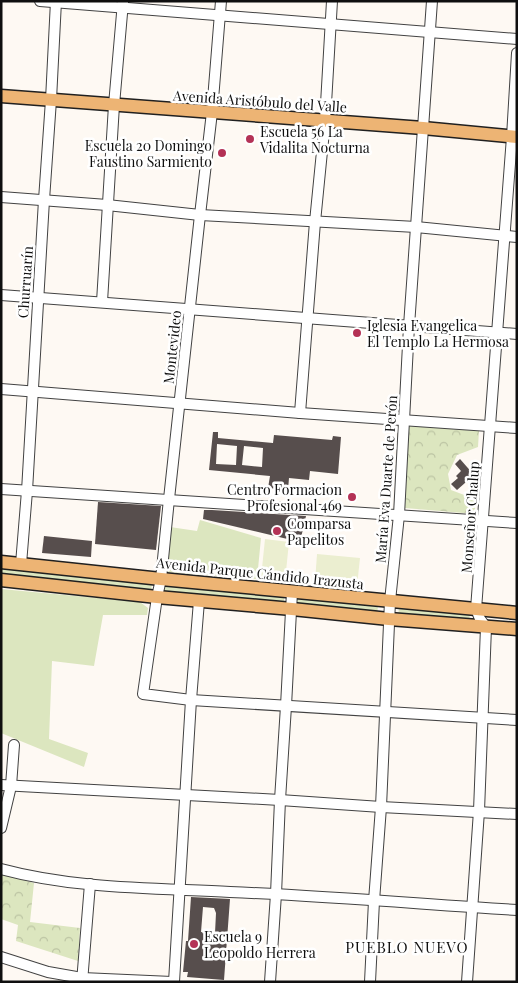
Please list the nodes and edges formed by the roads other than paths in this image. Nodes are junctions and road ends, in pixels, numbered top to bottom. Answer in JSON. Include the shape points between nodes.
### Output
{"nodes":[{"id":1,"x":40,"y":1,"type":"edge"},
{"id":2,"x":221,"y":1,"type":"edge"},
{"id":3,"x":332,"y":1,"type":"edge"},
{"id":4,"x":432,"y":1,"type":"edge"},
{"id":5,"x":56,"y":2,"type":"edge"},
{"id":6,"x":123,"y":4,"type":"edge"},
{"id":7,"x":220,"y":16,"type":"junction"},
{"id":8,"x":330,"y":24,"type":"junction"},
{"id":9,"x":430,"y":32,"type":"junction"},
{"id":10,"x":517,"y":39,"type":"edge"},
{"id":11,"x":517,"y":52,"type":"edge"},
{"id":12,"x":1,"y":96,"type":"edge"},
{"id":13,"x":51,"y":100,"type":"junction"},
{"id":14,"x":114,"y":105,"type":"junction"},
{"id":15,"x":212,"y":112,"type":"junction"},
{"id":16,"x":324,"y":121,"type":"junction"},
{"id":17,"x":424,"y":128,"type":"junction"},
{"id":18,"x":514,"y":137,"type":"edge"},
{"id":19,"x":1,"y":197,"type":"edge"},
{"id":20,"x":44,"y":200,"type":"junction"},
{"id":21,"x":107,"y":205,"type":"junction"},
{"id":22,"x":200,"y":215,"type":"junction"},
{"id":23,"x":315,"y":222,"type":"junction"},
{"id":24,"x":416,"y":227,"type":"junction"},
{"id":25,"x":504,"y":236,"type":"junction"},
{"id":26,"x":517,"y":237,"type":"edge"},
{"id":27,"x":1,"y":295,"type":"edge"},
{"id":28,"x":38,"y":297,"type":"junction"},
{"id":29,"x":102,"y":302,"type":"junction"},
{"id":30,"x":190,"y":309,"type":"junction"},
{"id":31,"x":307,"y":318,"type":"junction"},
{"id":32,"x":409,"y":326,"type":"junction"},
{"id":33,"x":497,"y":333,"type":"junction"},
{"id":34,"x":517,"y":334,"type":"edge"},
{"id":35,"x":1,"y":389,"type":"edge"},
{"id":36,"x":32,"y":391,"type":"junction"},
{"id":37,"x":179,"y":402,"type":"junction"},
{"id":38,"x":300,"y":413,"type":"junction"},
{"id":39,"x":404,"y":420,"type":"junction"},
{"id":40,"x":490,"y":426,"type":"junction"},
{"id":41,"x":517,"y":428,"type":"edge"},
{"id":42,"x":1,"y":490,"type":"edge"},
{"id":43,"x":27,"y":491,"type":"junction"},
{"id":44,"x":168,"y":500,"type":"junction"},
{"id":45,"x":399,"y":514,"type":"junction"},
{"id":46,"x":484,"y":520,"type":"junction"},
{"id":47,"x":517,"y":522,"type":"edge"},
{"id":48,"x":1,"y":562,"type":"edge"},
{"id":49,"x":21,"y":564,"type":"junction"},
{"id":50,"x":161,"y":579,"type":"junction"},
{"id":51,"x":1,"y":580,"type":"edge"},
{"id":52,"x":292,"y":592,"type":"junction"},
{"id":53,"x":157,"y":597,"type":"junction"},
{"id":54,"x":199,"y":601,"type":"junction"},
{"id":55,"x":390,"y":601,"type":"junction"},
{"id":56,"x":292,"y":609,"type":"junction"},
{"id":57,"x":476,"y":609,"type":"junction"},
{"id":58,"x":517,"y":613,"type":"edge"},
{"id":59,"x":389,"y":619,"type":"junction"},
{"id":60,"x":486,"y":627,"type":"junction"},
{"id":61,"x":517,"y":629,"type":"edge"},
{"id":62,"x":191,"y":700,"type":"junction"},
{"id":63,"x":286,"y":706,"type":"junction"},
{"id":64,"x":385,"y":712,"type":"junction"},
{"id":65,"x":482,"y":718,"type":"junction"},
{"id":66,"x":517,"y":720,"type":"edge"},
{"id":67,"x":14,"y":745,"type":"dead end"},
{"id":68,"x":6,"y":785,"type":"edge"},
{"id":69,"x":186,"y":795,"type":"junction"},
{"id":70,"x":280,"y":800,"type":"junction"},
{"id":71,"x":381,"y":807,"type":"junction"},
{"id":72,"x":479,"y":811,"type":"junction"},
{"id":73,"x":517,"y":814,"type":"edge"},
{"id":74,"x":1,"y":826,"type":"edge"},
{"id":75,"x":1,"y":869,"type":"edge"},
{"id":76,"x":90,"y":884,"type":"junction"},
{"id":77,"x":179,"y":889,"type":"junction"},
{"id":78,"x":276,"y":894,"type":"junction"},
{"id":79,"x":374,"y":901,"type":"junction"},
{"id":80,"x":473,"y":907,"type":"junction"},
{"id":81,"x":517,"y":910,"type":"edge"},
{"id":82,"x":1,"y":957,"type":"edge"},
{"id":83,"x":82,"y":980,"type":"edge"},
{"id":84,"x":173,"y":982,"type":"edge"},
{"id":85,"x":270,"y":982,"type":"edge"},
{"id":86,"x":370,"y":982,"type":"edge"},
{"id":87,"x":467,"y":982,"type":"edge"}],
"edges":[{"from":1,"to":5,"type":"street"},
{"from":2,"to":7,"type":"street","name":"Montevideo"},
{"from":3,"to":8,"type":"street"},
{"from":4,"to":9,"type":"street","name":"María Eva Duarte de Perón"},
{"from":5,"to":6,"type":"street"},
{"from":5,"to":13,"type":"street","name":"Churruarín"},
{"from":6,"to":7,"type":"street"},
{"from":6,"to":14,"type":"street"},
{"from":7,"to":8,"type":"street"},
{"from":7,"to":15,"type":"street","name":"Montevideo"},
{"from":8,"to":9,"type":"street"},
{"from":8,"to":16,"type":"street"},
{"from":9,"to":10,"type":"street"},
{"from":9,"to":17,"type":"street","name":"María Eva Duarte de Perón"},
{"from":11,"to":18,"type":"street","name":"Monseñor Chalup"},
{"from":12,"to":13,"type":"main road","name":"Avenida Aristóbulo del Valle"},
{"from":13,"to":14,"type":"main road","name":"Avenida Aristóbulo del Valle"},
{"from":13,"to":20,"type":"street","name":"Churruarín"},
{"from":14,"to":15,"type":"main road","name":"Avenida Aristóbulo del Valle"},
{"from":14,"to":21,"type":"street"},
{"from":15,"to":16,"type":"main road","name":"Avenida Aristóbulo del Valle"},
{"from":15,"to":22,"type":"street","name":"Montevideo"},
{"from":16,"to":17,"type":"main road","name":"Avenida Aristóbulo del Valle"},
{"from":16,"to":23,"type":"street"},
{"from":17,"to":18,"type":"main road","name":"Avenida Aristóbulo del Valle"},
{"from":17,"to":24,"type":"street","name":"María Eva Duarte de Perón"},
{"from":18,"to":25,"type":"street","name":"Monseñor Chalup"},
{"from":19,"to":20,"type":"street"},
{"from":20,"to":21,"type":"street"},
{"from":20,"to":28,"type":"street","name":"Churruarín"},
{"from":21,"to":22,"type":"street"},
{"from":21,"to":29,"type":"street"},
{"from":22,"to":23,"type":"street"},
{"from":22,"to":30,"type":"street","name":"Montevideo"},
{"from":23,"to":24,"type":"street"},
{"from":23,"to":31,"type":"street"},
{"from":24,"to":25,"type":"street"},
{"from":24,"to":32,"type":"street","name":"María Eva Duarte de Perón"},
{"from":25,"to":26,"type":"street"},
{"from":25,"to":33,"type":"street","name":"Monseñor Chalup"},
{"from":27,"to":28,"type":"street"},
{"from":28,"to":29,"type":"street"},
{"from":28,"to":36,"type":"street","name":"Churruarín"},
{"from":29,"to":30,"type":"street"},
{"from":30,"to":31,"type":"street"},
{"from":30,"to":37,"type":"street","name":"Montevideo"},
{"from":31,"to":32,"type":"street"},
{"from":31,"to":38,"type":"street"},
{"from":32,"to":33,"type":"street"},
{"from":32,"to":39,"type":"street","name":"María Eva Duarte de Perón"},
{"from":33,"to":34,"type":"street"},
{"from":33,"to":40,"type":"street","name":"Monseñor Chalup"},
{"from":35,"to":36,"type":"street"},
{"from":36,"to":37,"type":"street"},
{"from":36,"to":43,"type":"street","name":"Churruarín"},
{"from":37,"to":38,"type":"street"},
{"from":37,"to":44,"type":"street","name":"Montevideo"},
{"from":38,"to":39,"type":"street"},
{"from":39,"to":40,"type":"street"},
{"from":39,"to":45,"type":"street","name":"María Eva Duarte de Perón"},
{"from":40,"to":41,"type":"street"},
{"from":40,"to":46,"type":"street","name":"Monseñor Chalup"},
{"from":42,"to":43,"type":"street"},
{"from":43,"to":44,"type":"street"},
{"from":43,"to":49,"type":"street","name":"Churruarín"},
{"from":44,"to":45,"type":"street"},
{"from":44,"to":50,"type":"street","name":"Montevideo"},
{"from":45,"to":46,"type":"street"},
{"from":45,"to":55,"type":"street","name":"María Eva Duarte de Perón"},
{"from":46,"to":47,"type":"street"},
{"from":46,"to":57,"type":"street","name":"Monseñor Chalup"},
{"from":48,"to":49,"type":"main road","name":"Avenida Parque Cándido Irazusta"},
{"from":49,"to":50,"type":"main road","name":"Avenida Parque Cándido Irazusta"},
{"from":50,"to":52,"type":"main road","name":"Avenida Parque Cándido Irazusta"},
{"from":50,"to":53,"type":"street","name":"Montevideo"},
{"from":51,"to":53,"type":"main road"},
{"from":52,"to":55,"type":"main road","name":"Avenida Parque Cándido Irazusta"},
{"from":52,"to":56,"type":"street"},
{"from":53,"to":54,"type":"main road"},
{"from":53,"to":62,"type":"street","name":"Montevideo","via":[[143,694]]},
{"from":54,"to":56,"type":"main road"},
{"from":54,"to":62,"type":"street"},
{"from":55,"to":57,"type":"main road","name":"Avenida Parque Cándido Irazusta"},
{"from":55,"to":59,"type":"street","name":"María Eva Duarte de Perón"},
{"from":56,"to":59,"type":"main road"},
{"from":56,"to":63,"type":"street"},
{"from":57,"to":58,"type":"main road","name":"Avenida Parque Cándido Irazusta"},
{"from":57,"to":60,"type":"street"},
{"from":59,"to":60,"type":"main road"},
{"from":59,"to":64,"type":"street","name":"María Eva Duarte de Perón"},
{"from":60,"to":61,"type":"main road"},
{"from":60,"to":65,"type":"street"},
{"from":62,"to":63,"type":"street"},
{"from":62,"to":69,"type":"street"},
{"from":63,"to":64,"type":"street"},
{"from":63,"to":70,"type":"street"},
{"from":64,"to":65,"type":"street"},
{"from":64,"to":71,"type":"street","name":"María Eva Duarte de Perón"},
{"from":65,"to":66,"type":"street"},
{"from":65,"to":72,"type":"street"},
{"from":67,"to":68,"type":"street"},
{"from":68,"to":69,"type":"street"},
{"from":68,"to":74,"type":"street"},
{"from":69,"to":70,"type":"street"},
{"from":69,"to":77,"type":"street"},
{"from":70,"to":71,"type":"street"},
{"from":70,"to":78,"type":"street"},
{"from":71,"to":72,"type":"street"},
{"from":71,"to":79,"type":"street","name":"María Eva Duarte de Perón"},
{"from":72,"to":73,"type":"street"},
{"from":72,"to":80,"type":"street"},
{"from":75,"to":76,"type":"street","via":[[55,881]]},
{"from":76,"to":77,"type":"street"},
{"from":76,"to":83,"type":"street"},
{"from":77,"to":78,"type":"street"},
{"from":77,"to":84,"type":"street"},
{"from":78,"to":79,"type":"street"},
{"from":78,"to":85,"type":"street"},
{"from":79,"to":80,"type":"street"},
{"from":79,"to":86,"type":"street","name":"María Eva Duarte de Perón"},
{"from":80,"to":81,"type":"street"},
{"from":80,"to":87,"type":"street"},
{"from":82,"to":83,"type":"street"},
{"from":83,"to":84,"type":"street"}]}
